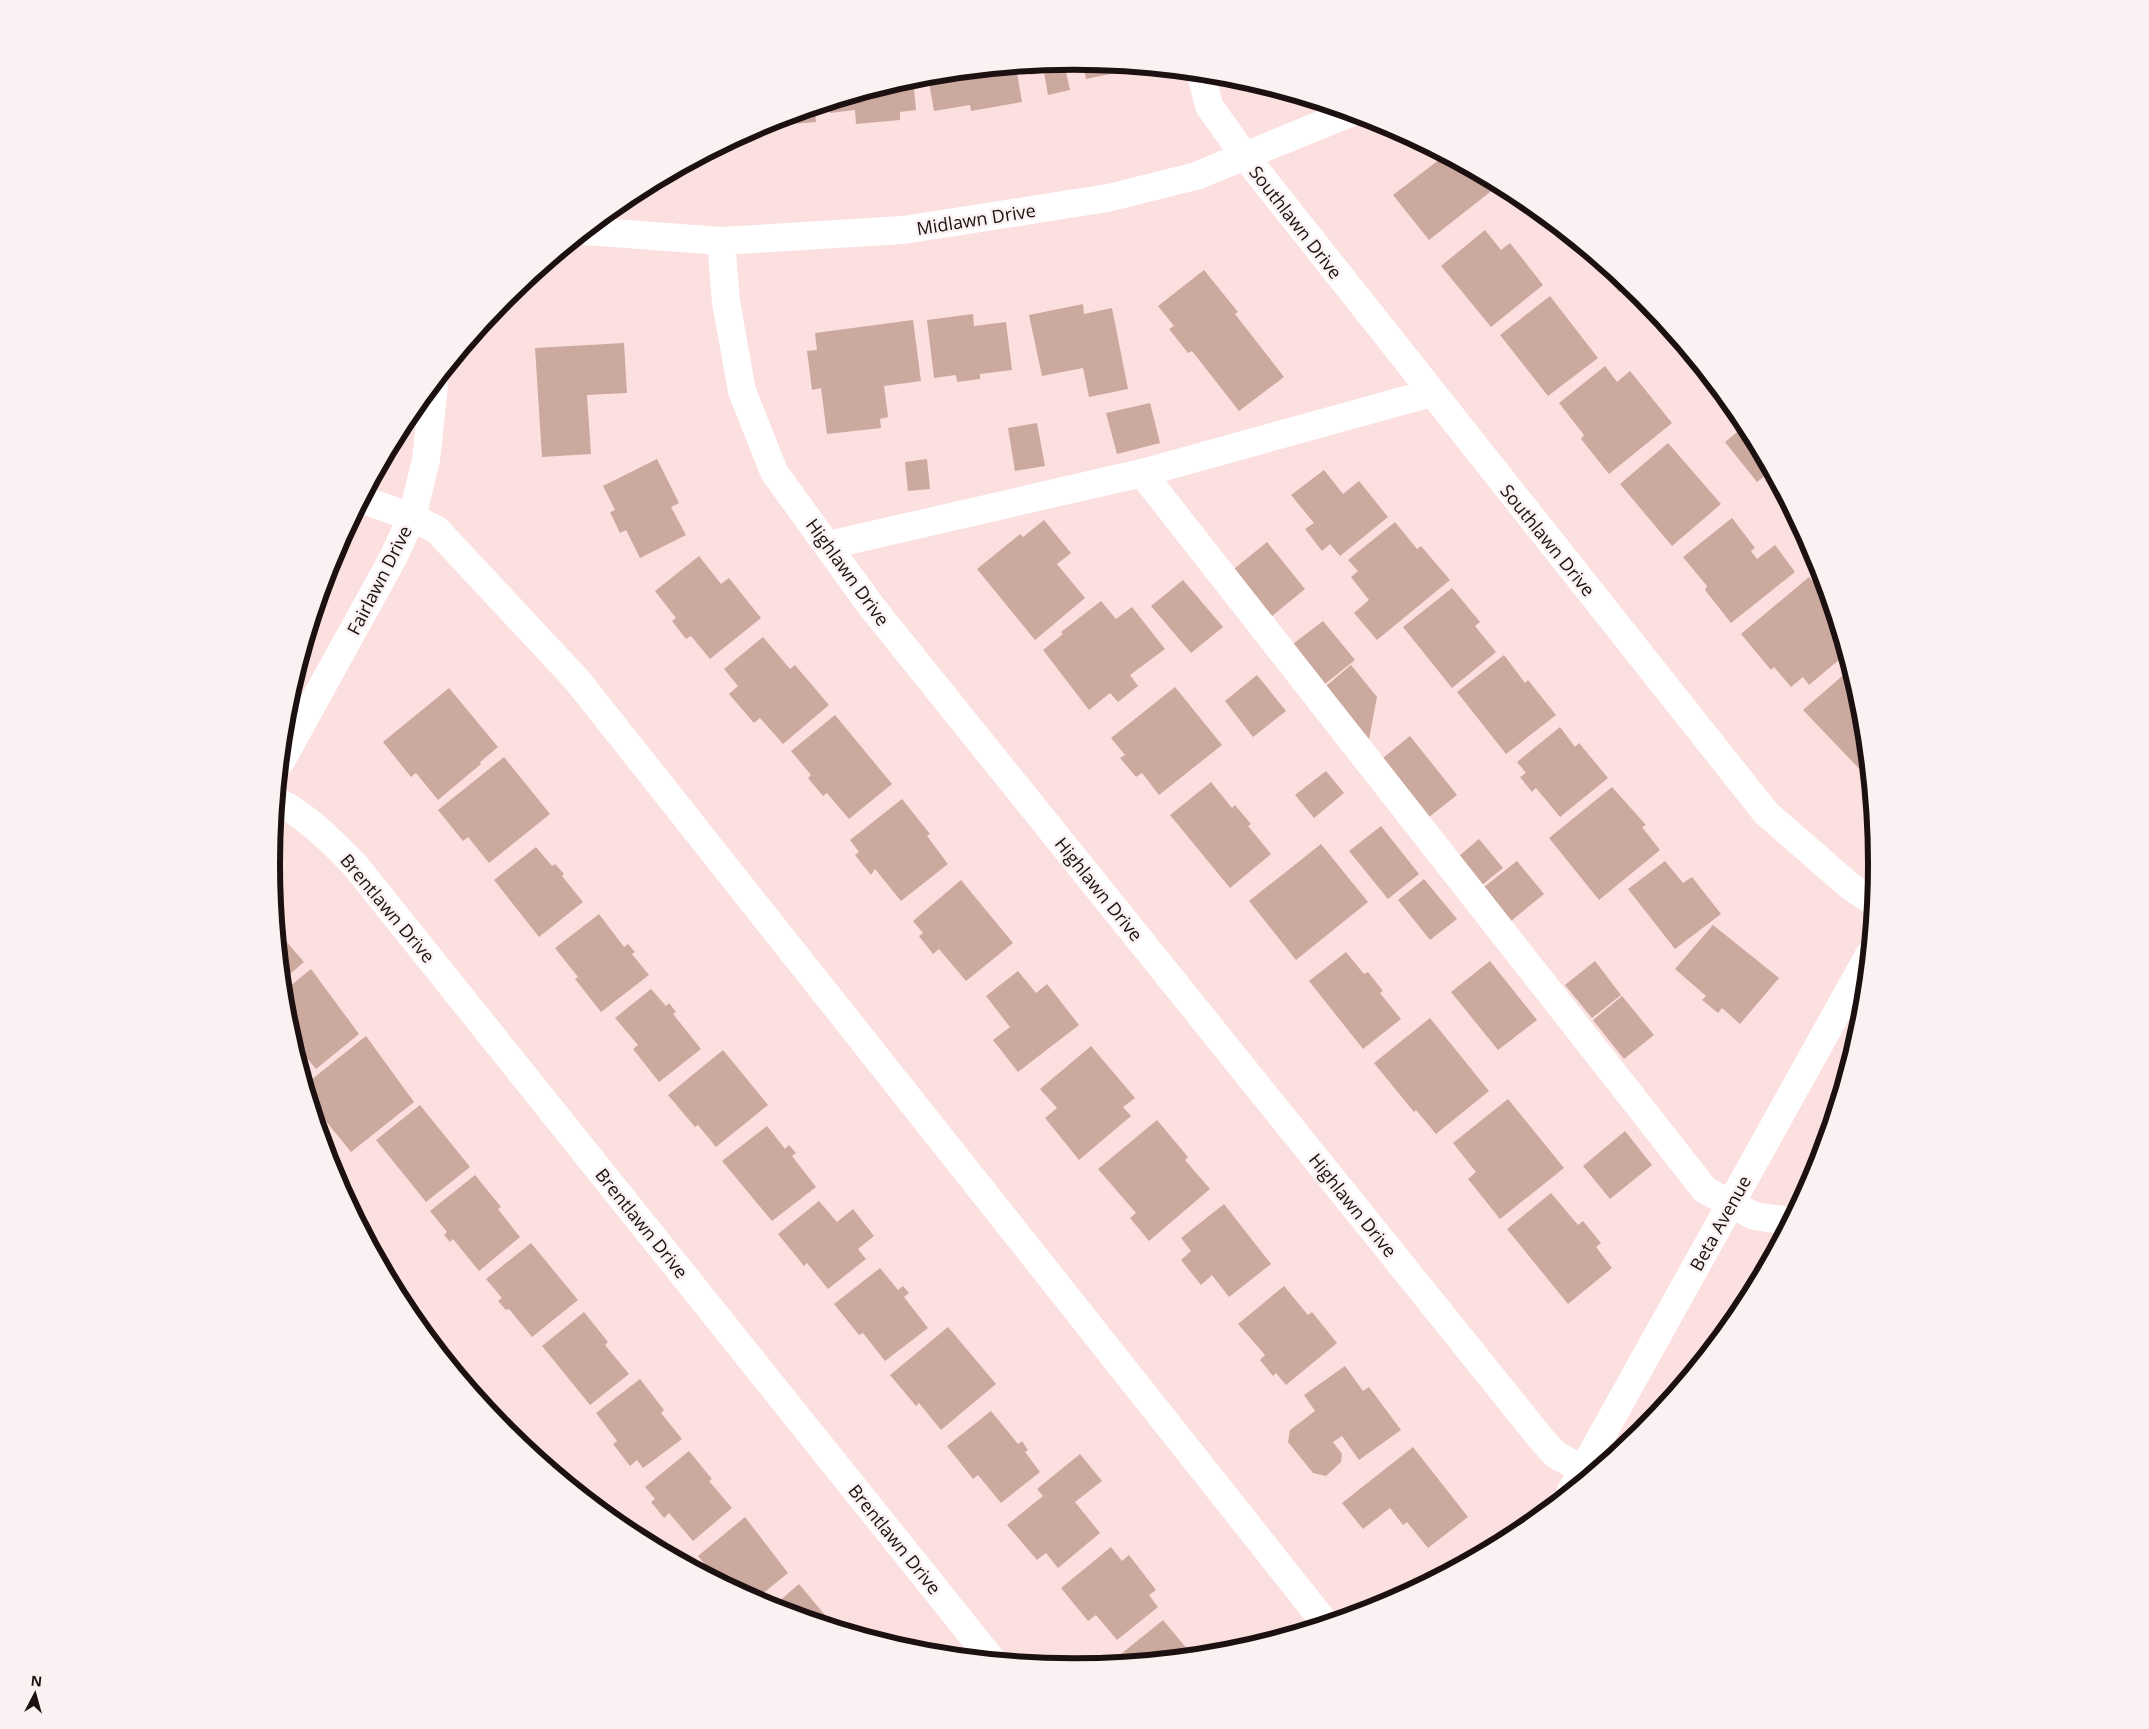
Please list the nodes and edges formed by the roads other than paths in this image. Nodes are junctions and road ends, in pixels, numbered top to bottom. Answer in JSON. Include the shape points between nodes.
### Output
{"nodes":[{"id":1,"x":1203,"y":81,"type":"edge"},
{"id":2,"x":1342,"y":116,"type":"edge"},
{"id":3,"x":1244,"y":155,"type":"junction"},
{"id":4,"x":594,"y":232,"type":"edge"},
{"id":5,"x":721,"y":241,"type":"junction"},
{"id":6,"x":1431,"y":393,"type":"junction"},
{"id":7,"x":433,"y":397,"type":"edge"},
{"id":8,"x":1142,"y":473,"type":"junction"},
{"id":9,"x":368,"y":502,"type":"edge"},
{"id":10,"x":412,"y":517,"type":"junction"},
{"id":11,"x":829,"y":545,"type":"junction"},
{"id":12,"x":289,"y":747,"type":"edge"},
{"id":13,"x":283,"y":803,"type":"edge"},
{"id":14,"x":1868,"y":898,"type":"edge"},
{"id":15,"x":1862,"y":968,"type":"edge"},
{"id":16,"x":1731,"y":1205,"type":"junction"},
{"id":17,"x":1785,"y":1219,"type":"edge"},
{"id":18,"x":1585,"y":1473,"type":"edge"},
{"id":19,"x":1580,"y":1477,"type":"edge"},
{"id":20,"x":1322,"y":1619,"type":"edge"},
{"id":21,"x":987,"y":1654,"type":"edge"}],
"edges":[{"from":1,"to":3,"type":"street","name":"Southlawn Drive","via":[[1209,106]]},
{"from":2,"to":3,"type":"street","name":"Midlawn Drive"},
{"from":3,"to":5,"type":"street","name":"Midlawn Drive","via":[[1196,176],[1108,198],[903,230]]},
{"from":3,"to":6,"type":"street","name":"Southlawn Drive"},
{"from":4,"to":5,"type":"street","name":"Midlawn Drive"},
{"from":5,"to":11,"type":"street","name":"Highlawn Drive","via":[[726,302],[742,391],[774,472]]},
{"from":6,"to":8,"type":"street"},
{"from":6,"to":14,"type":"street","name":"Southlawn Drive","via":[[1766,813]]},
{"from":7,"to":10,"type":"street","name":"Fairlawn Drive","via":[[426,460]]},
{"from":8,"to":11,"type":"street"},
{"from":8,"to":16,"type":"street","via":[[1705,1190]]},
{"from":9,"to":10,"type":"street"},
{"from":10,"to":12,"type":"street","name":"Fairlawn Drive","via":[[393,558]]},
{"from":10,"to":20,"type":"street","via":[[437,530],[577,680]]},
{"from":11,"to":19,"type":"street","name":"Highlawn Drive","via":[[871,606],[1536,1434]]},
{"from":13,"to":21,"type":"street","name":"Brentlawn Drive","via":[[296,810],[354,864]]},
{"from":15,"to":16,"type":"street","name":"Beta Avenue"},
{"from":16,"to":17,"type":"street","via":[[1754,1216]]},
{"from":16,"to":18,"type":"street","name":"Beta Avenue"}]}
